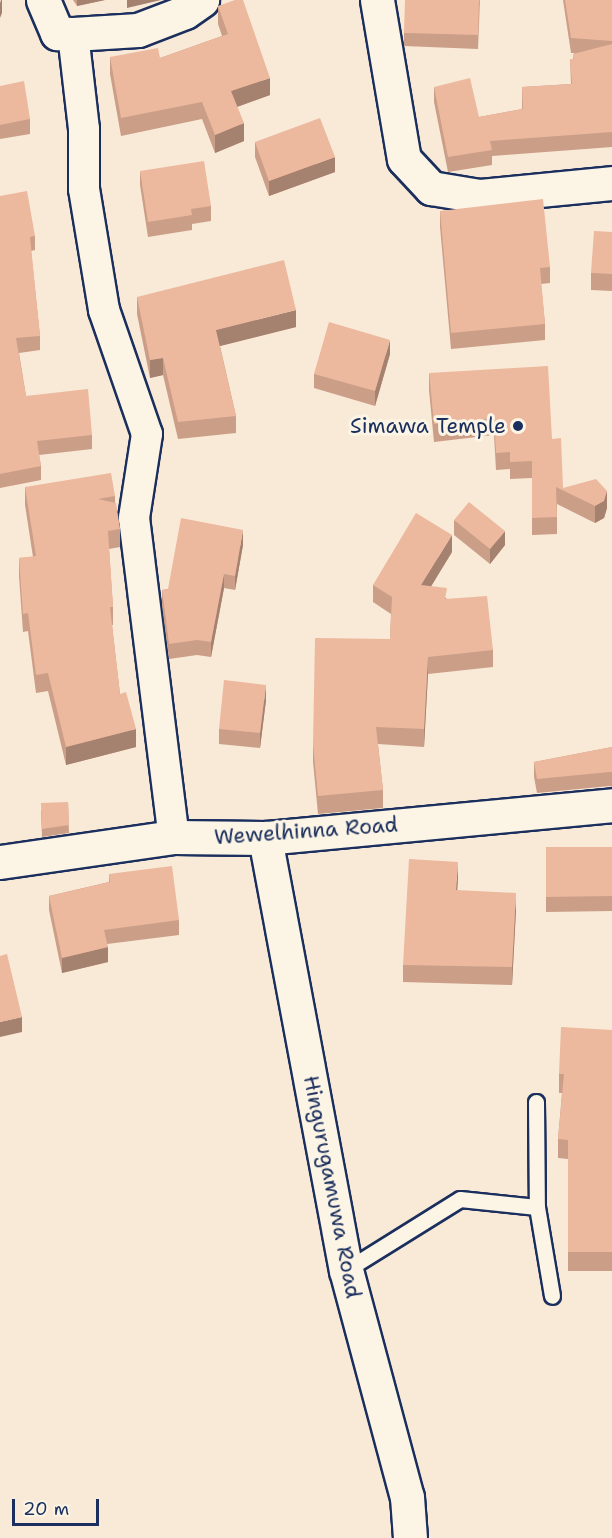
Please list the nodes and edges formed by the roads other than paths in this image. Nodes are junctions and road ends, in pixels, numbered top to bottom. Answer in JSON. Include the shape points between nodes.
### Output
{"nodes":[{"id":1,"x":43,"y":0,"type":"edge"},
{"id":2,"x":202,"y":0,"type":"edge"},
{"id":3,"x":377,"y":0,"type":"edge"},
{"id":4,"x":73,"y":34,"type":"junction"},
{"id":5,"x":612,"y":183,"type":"edge"},
{"id":6,"x":612,"y":805,"type":"edge"},
{"id":7,"x":174,"y":837,"type":"junction"},
{"id":8,"x":266,"y":838,"type":"junction"},
{"id":9,"x":0,"y":862,"type":"edge"},
{"id":10,"x":536,"y":1102,"type":"dead end"},
{"id":11,"x":537,"y":1207,"type":"junction"},
{"id":12,"x":346,"y":1270,"type":"junction"},
{"id":13,"x":552,"y":1296,"type":"dead end"},
{"id":14,"x":410,"y":1536,"type":"edge"}],
"edges":[{"from":1,"to":4,"type":"street","via":[[57,33]]},
{"from":2,"to":4,"type":"street","via":[[185,12],[138,30]]},
{"from":3,"to":5,"type":"street","via":[[404,159],[431,188],[479,196]]},
{"from":4,"to":7,"type":"street","via":[[84,129],[84,189],[104,310],[147,434],[134,518]]},
{"from":6,"to":8,"type":"street","name":"Wewelhinna Road"},
{"from":7,"to":8,"type":"street","name":"Wewelhinna Road"},
{"from":7,"to":9,"type":"street","name":"Wewelhinna Road"},
{"from":8,"to":12,"type":"street","name":"Hingurugamuwa Road"},
{"from":10,"to":11,"type":"lane"},
{"from":11,"to":12,"type":"lane","via":[[460,1199]]},
{"from":11,"to":13,"type":"lane"},
{"from":12,"to":14,"type":"street","name":"Hingurugamuwa Road","via":[[407,1497]]}]}
